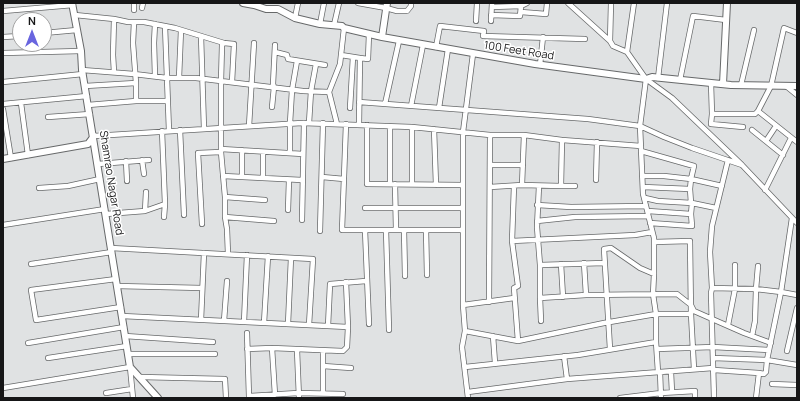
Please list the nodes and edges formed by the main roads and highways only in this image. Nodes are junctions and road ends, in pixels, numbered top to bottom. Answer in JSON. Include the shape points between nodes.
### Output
{"nodes":[{"id":1,"x":243,"y":3,"type":"edge"},
{"id":2,"x":727,"y":3,"type":"edge"},
{"id":3,"x":73,"y":4,"type":"edge"},
{"id":4,"x":254,"y":4,"type":"edge"},
{"id":5,"x":386,"y":5,"type":"edge"},
{"id":6,"x":278,"y":6,"type":"edge"},
{"id":7,"x":382,"y":37,"type":"junction"},
{"id":8,"x":723,"y":84,"type":"junction"},
{"id":9,"x":797,"y":86,"type":"edge"},
{"id":10,"x":94,"y":136,"type":"junction"},
{"id":11,"x":3,"y":159,"type":"edge"},
{"id":12,"x":158,"y":398,"type":"edge"}],
"edges":[{"from":1,"to":4,"type":"main road","name":"100 Feet Road"},
{"from":2,"to":8,"type":"main road"},
{"from":3,"to":10,"type":"main road","name":"Shamrao Nagar Road"},
{"from":4,"to":6,"type":"main road","name":"100 Feet Road","via":[[266,9]]},
{"from":5,"to":7,"type":"main road"},
{"from":6,"to":7,"type":"main road","name":"100 Feet Road","via":[[295,18],[342,26]]},
{"from":7,"to":8,"type":"main road","name":"100 Feet Road","via":[[540,65],[646,79],[652,77]]},
{"from":8,"to":9,"type":"main road","name":"100 Feet Road"},
{"from":10,"to":11,"type":"main road","via":[[88,144]]},
{"from":10,"to":12,"type":"main road","name":"Shamrao Nagar Road","via":[[130,367]]}]}
